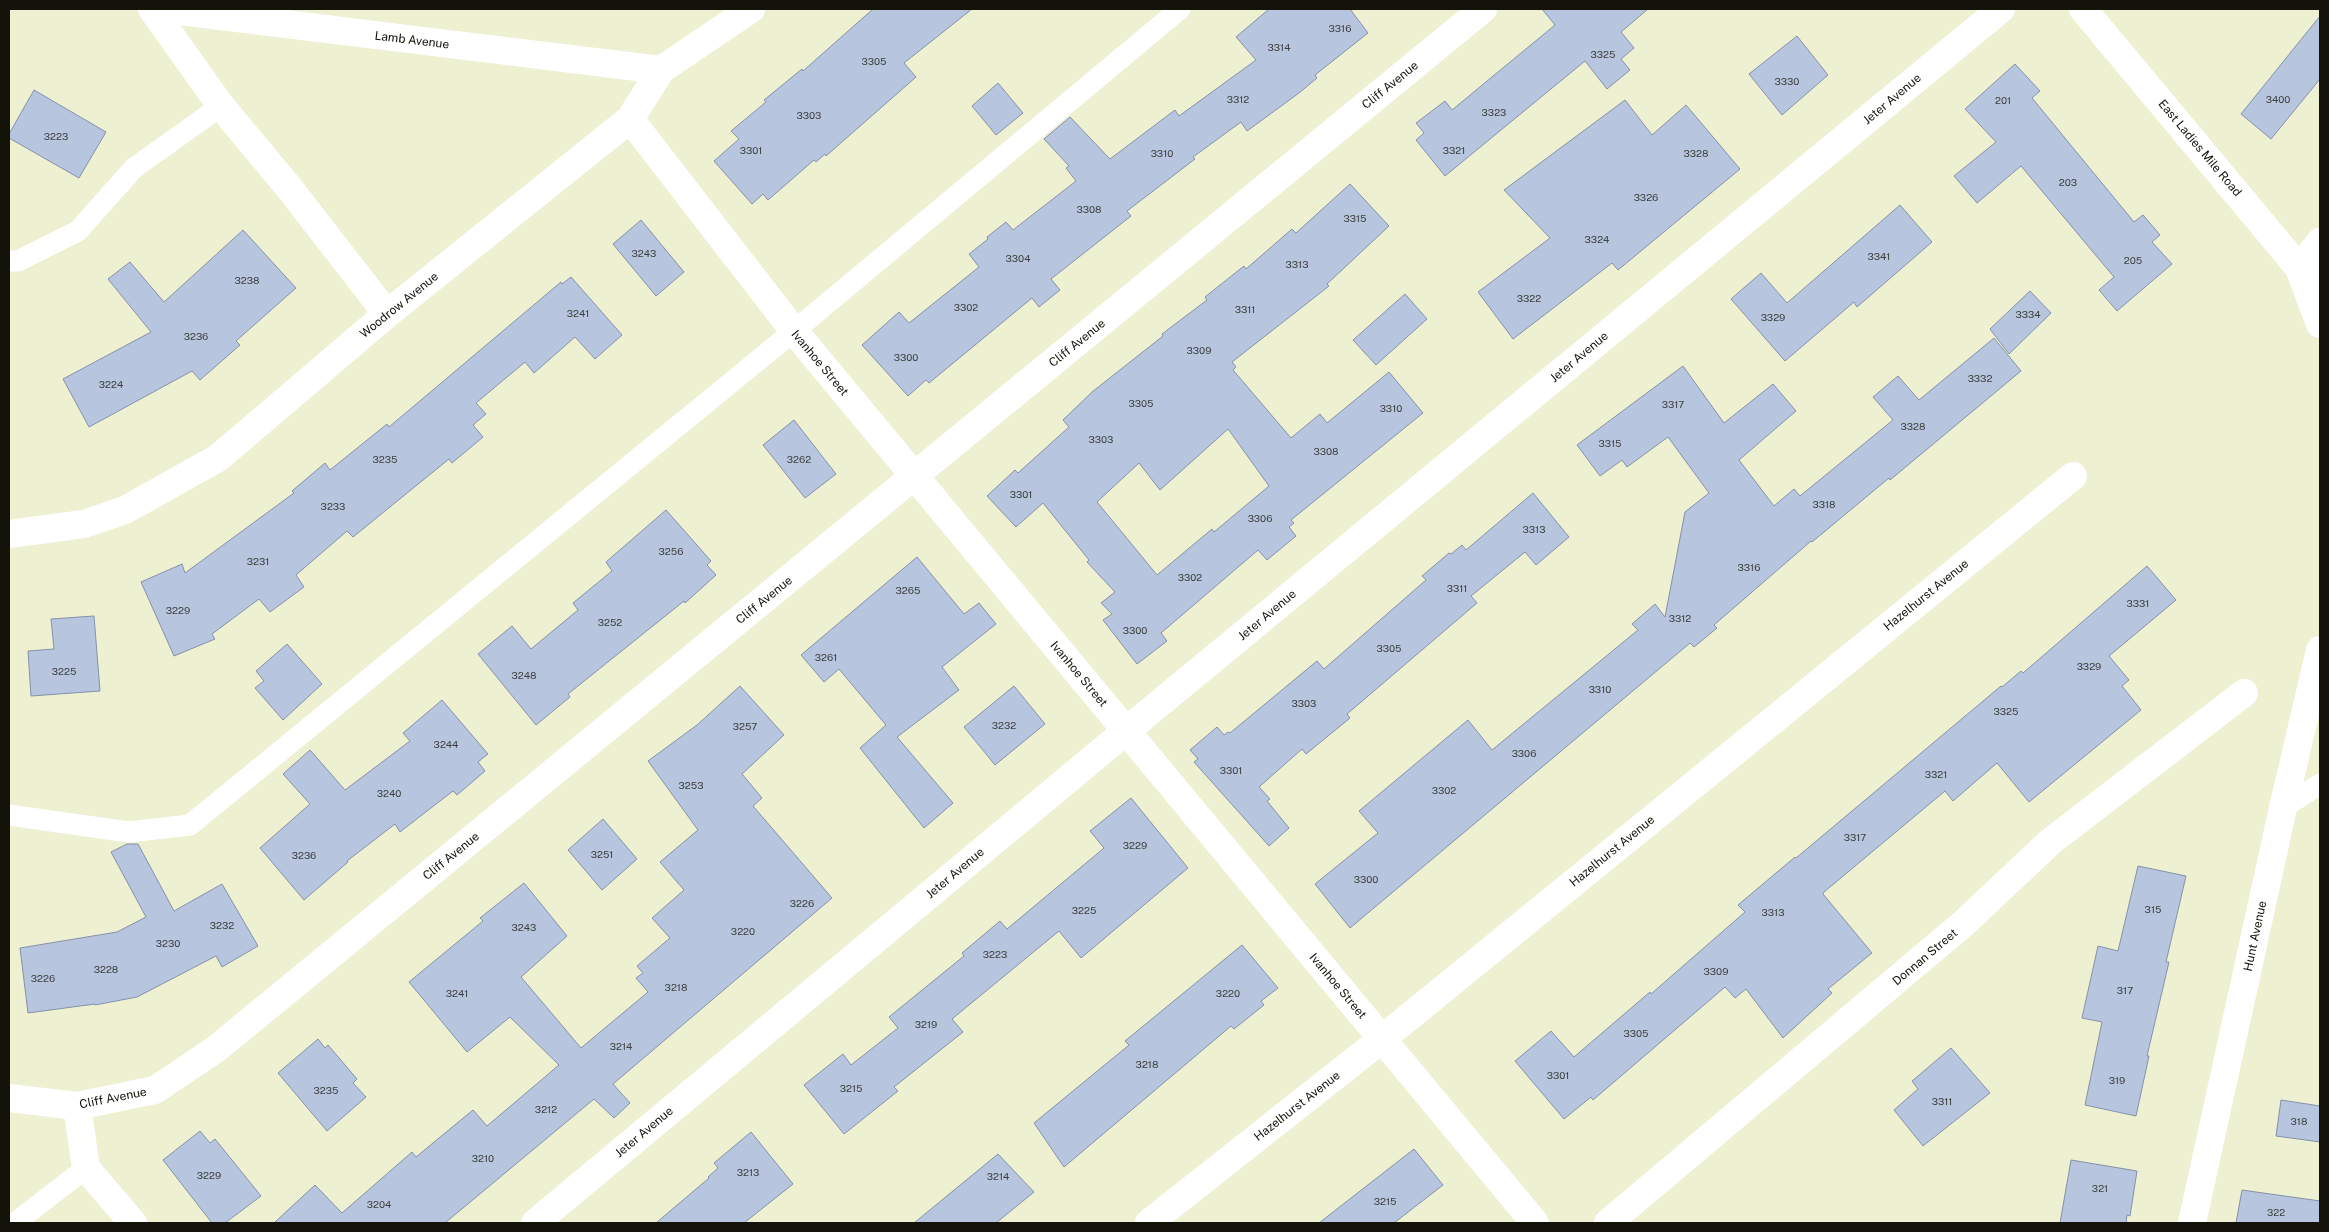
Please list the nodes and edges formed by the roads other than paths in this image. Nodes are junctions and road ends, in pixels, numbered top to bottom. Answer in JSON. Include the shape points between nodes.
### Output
{"nodes":[{"id":1,"x":152,"y":9,"type":"edge"},
{"id":2,"x":163,"y":9,"type":"edge"},
{"id":3,"x":751,"y":9,"type":"edge"},
{"id":4,"x":1180,"y":9,"type":"edge"},
{"id":5,"x":1483,"y":9,"type":"edge"},
{"id":6,"x":2001,"y":9,"type":"edge"},
{"id":7,"x":2084,"y":9,"type":"edge"},
{"id":8,"x":661,"y":70,"type":"junction"},
{"id":9,"x":221,"y":106,"type":"junction"},
{"id":10,"x":630,"y":119,"type":"junction"},
{"id":11,"x":2320,"y":242,"type":"edge"},
{"id":12,"x":9,"y":261,"type":"edge"},
{"id":13,"x":2310,"y":275,"type":"edge"},
{"id":14,"x":387,"y":314,"type":"junction"},
{"id":15,"x":2320,"y":324,"type":"edge"},
{"id":16,"x":794,"y":331,"type":"junction"},
{"id":17,"x":914,"y":476,"type":"junction"},
{"id":18,"x":2073,"y":476,"type":"dead end"},
{"id":19,"x":9,"y":534,"type":"edge"},
{"id":20,"x":2320,"y":650,"type":"edge"},
{"id":21,"x":2244,"y":693,"type":"dead end"},
{"id":22,"x":1126,"y":731,"type":"junction"},
{"id":23,"x":2320,"y":784,"type":"edge"},
{"id":24,"x":2283,"y":808,"type":"junction"},
{"id":25,"x":9,"y":815,"type":"edge"},
{"id":26,"x":1382,"y":1039,"type":"junction"},
{"id":27,"x":9,"y":1098,"type":"edge"},
{"id":28,"x":78,"y":1106,"type":"junction"},
{"id":29,"x":86,"y":1168,"type":"junction"},
{"id":30,"x":15,"y":1223,"type":"edge"},
{"id":31,"x":133,"y":1223,"type":"edge"},
{"id":32,"x":534,"y":1223,"type":"edge"},
{"id":33,"x":1149,"y":1223,"type":"edge"},
{"id":34,"x":1535,"y":1223,"type":"edge"},
{"id":35,"x":1608,"y":1223,"type":"edge"},
{"id":36,"x":2192,"y":1223,"type":"edge"}],
"edges":[{"from":1,"to":9,"type":"street"},
{"from":2,"to":8,"type":"street","name":"Lamb Avenue"},
{"from":3,"to":8,"type":"street","name":"Woodrow Avenue"},
{"from":4,"to":16,"type":"lane"},
{"from":5,"to":17,"type":"street","name":"Cliff Avenue"},
{"from":6,"to":22,"type":"street","name":"Jeter Avenue"},
{"from":7,"to":13,"type":"street","name":"East Ladies Mile Road"},
{"from":8,"to":10,"type":"street","name":"Woodrow Avenue"},
{"from":9,"to":12,"type":"lane","via":[[134,168],[78,231],[18,261]]},
{"from":9,"to":14,"type":"street"},
{"from":10,"to":14,"type":"street","name":"Woodrow Avenue"},
{"from":10,"to":16,"type":"street","name":"Ivanhoe Street"},
{"from":11,"to":13,"type":"street"},
{"from":13,"to":15,"type":"street"},
{"from":14,"to":19,"type":"street","name":"Woodrow Avenue","via":[[218,458],[160,492],[126,510],[84,524]]},
{"from":16,"to":17,"type":"street","name":"Ivanhoe Street"},
{"from":16,"to":25,"type":"lane","via":[[190,826],[129,832]]},
{"from":17,"to":22,"type":"street","name":"Ivanhoe Street"},
{"from":17,"to":28,"type":"street","name":"Cliff Avenue","via":[[216,1049],[155,1090]]},
{"from":18,"to":26,"type":"street","name":"Hazelhurst Avenue"},
{"from":20,"to":24,"type":"street","name":"Hunt Avenue"},
{"from":21,"to":35,"type":"street","name":"Donnan Street","via":[[2050,842],[1957,930]]},
{"from":22,"to":26,"type":"street","name":"Ivanhoe Street"},
{"from":22,"to":32,"type":"street","name":"Jeter Avenue"},
{"from":23,"to":24,"type":"lane"},
{"from":24,"to":36,"type":"street","name":"Hunt Avenue"},
{"from":26,"to":33,"type":"street","name":"Hazelhurst Avenue"},
{"from":26,"to":34,"type":"street","name":"Ivanhoe Street"},
{"from":27,"to":28,"type":"street","name":"Cliff Avenue"},
{"from":28,"to":29,"type":"street"},
{"from":29,"to":30,"type":"lane"},
{"from":29,"to":31,"type":"street"}]}
